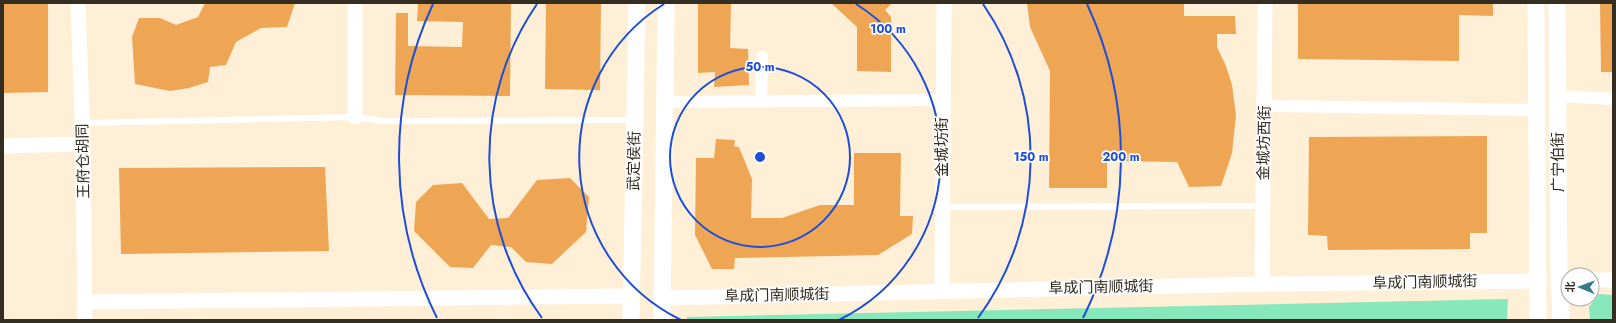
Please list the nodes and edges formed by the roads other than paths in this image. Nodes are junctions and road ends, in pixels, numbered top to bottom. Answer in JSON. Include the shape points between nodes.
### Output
{"nodes":[{"id":1,"x":78,"y":3,"type":"edge"},
{"id":2,"x":355,"y":3,"type":"edge"},
{"id":3,"x":637,"y":3,"type":"edge"},
{"id":4,"x":666,"y":3,"type":"edge"},
{"id":5,"x":944,"y":3,"type":"edge"},
{"id":6,"x":1265,"y":3,"type":"edge"},
{"id":7,"x":1536,"y":3,"type":"edge"},
{"id":8,"x":1557,"y":3,"type":"edge"},
{"id":9,"x":762,"y":57,"type":"dead end"},
{"id":10,"x":1558,"y":96,"type":"junction"},
{"id":11,"x":1613,"y":99,"type":"edge"},
{"id":12,"x":943,"y":100,"type":"junction"},
{"id":13,"x":761,"y":101,"type":"junction"},
{"id":14,"x":665,"y":102,"type":"junction"},
{"id":15,"x":1265,"y":106,"type":"junction"},
{"id":16,"x":1537,"y":110,"type":"junction"},
{"id":17,"x":355,"y":117,"type":"junction"},
{"id":18,"x":634,"y":120,"type":"junction"},
{"id":19,"x":82,"y":123,"type":"junction"},
{"id":20,"x":83,"y":144,"type":"junction"},
{"id":21,"x":3,"y":146,"type":"edge"},
{"id":22,"x":1263,"y":206,"type":"junction"},
{"id":23,"x":942,"y":207,"type":"junction"},
{"id":24,"x":1564,"y":267,"type":"edge"},
{"id":25,"x":1600,"y":280,"type":"edge"},
{"id":26,"x":1613,"y":280,"type":"edge"},
{"id":27,"x":1538,"y":281,"type":"junction"},
{"id":28,"x":1262,"y":284,"type":"junction"},
{"id":29,"x":942,"y":291,"type":"junction"},
{"id":30,"x":631,"y":296,"type":"junction"},
{"id":31,"x":663,"y":298,"type":"junction"},
{"id":32,"x":85,"y":302,"type":"junction"},
{"id":33,"x":1562,"y":307,"type":"edge"},
{"id":34,"x":85,"y":320,"type":"edge"},
{"id":35,"x":631,"y":320,"type":"edge"},
{"id":36,"x":662,"y":320,"type":"edge"},
{"id":37,"x":1538,"y":320,"type":"edge"},
{"id":38,"x":1561,"y":320,"type":"edge"}],
"edges":[{"from":1,"to":19,"type":"street","name":"王府仓胡同"},
{"from":2,"to":17,"type":"street"},
{"from":3,"to":18,"type":"main road","name":"武定侯街"},
{"from":4,"to":14,"type":"main road","name":"武定侯街"},
{"from":5,"to":12,"type":"street","name":"金城坊街"},
{"from":6,"to":15,"type":"street","name":"金城坊西街"},
{"from":7,"to":16,"type":"main road","name":"广宁伯街"},
{"from":8,"to":10,"type":"main road","name":"广宁伯街"},
{"from":9,"to":13,"type":"street"},
{"from":10,"to":11,"type":"street"},
{"from":10,"to":24,"type":"main road","name":"广宁伯街"},
{"from":12,"to":13,"type":"street"},
{"from":12,"to":23,"type":"street","name":"金城坊街"},
{"from":13,"to":14,"type":"street"},
{"from":14,"to":31,"type":"main road","name":"武定侯街"},
{"from":15,"to":16,"type":"street"},
{"from":15,"to":22,"type":"street","name":"金城坊西街"},
{"from":16,"to":27,"type":"main road","name":"广宁伯街"},
{"from":17,"to":18,"type":"lane","via":[[382,121]]},
{"from":17,"to":19,"type":"lane"},
{"from":18,"to":30,"type":"main road","name":"武定侯街"},
{"from":19,"to":20,"type":"street","name":"王府仓胡同"},
{"from":20,"to":21,"type":"street"},
{"from":20,"to":32,"type":"street","name":"王府仓胡同"},
{"from":22,"to":23,"type":"lane"},
{"from":22,"to":28,"type":"street","name":"金城坊西街"},
{"from":23,"to":29,"type":"street","name":"金城坊街"},
{"from":25,"to":26,"type":"street"},
{"from":27,"to":28,"type":"street","name":"阜成门南顺城街"},
{"from":27,"to":37,"type":"main road","name":"广宁伯街"},
{"from":28,"to":29,"type":"street","name":"阜成门南顺城街"},
{"from":29,"to":31,"type":"street","name":"阜成门南顺城街"},
{"from":30,"to":32,"type":"street"},
{"from":30,"to":35,"type":"main road","name":"武定侯街"},
{"from":31,"to":36,"type":"main road","name":"武定侯街"},
{"from":32,"to":34,"type":"street","name":"王府仓胡同"},
{"from":33,"to":38,"type":"main road","name":"广宁伯街"}]}
